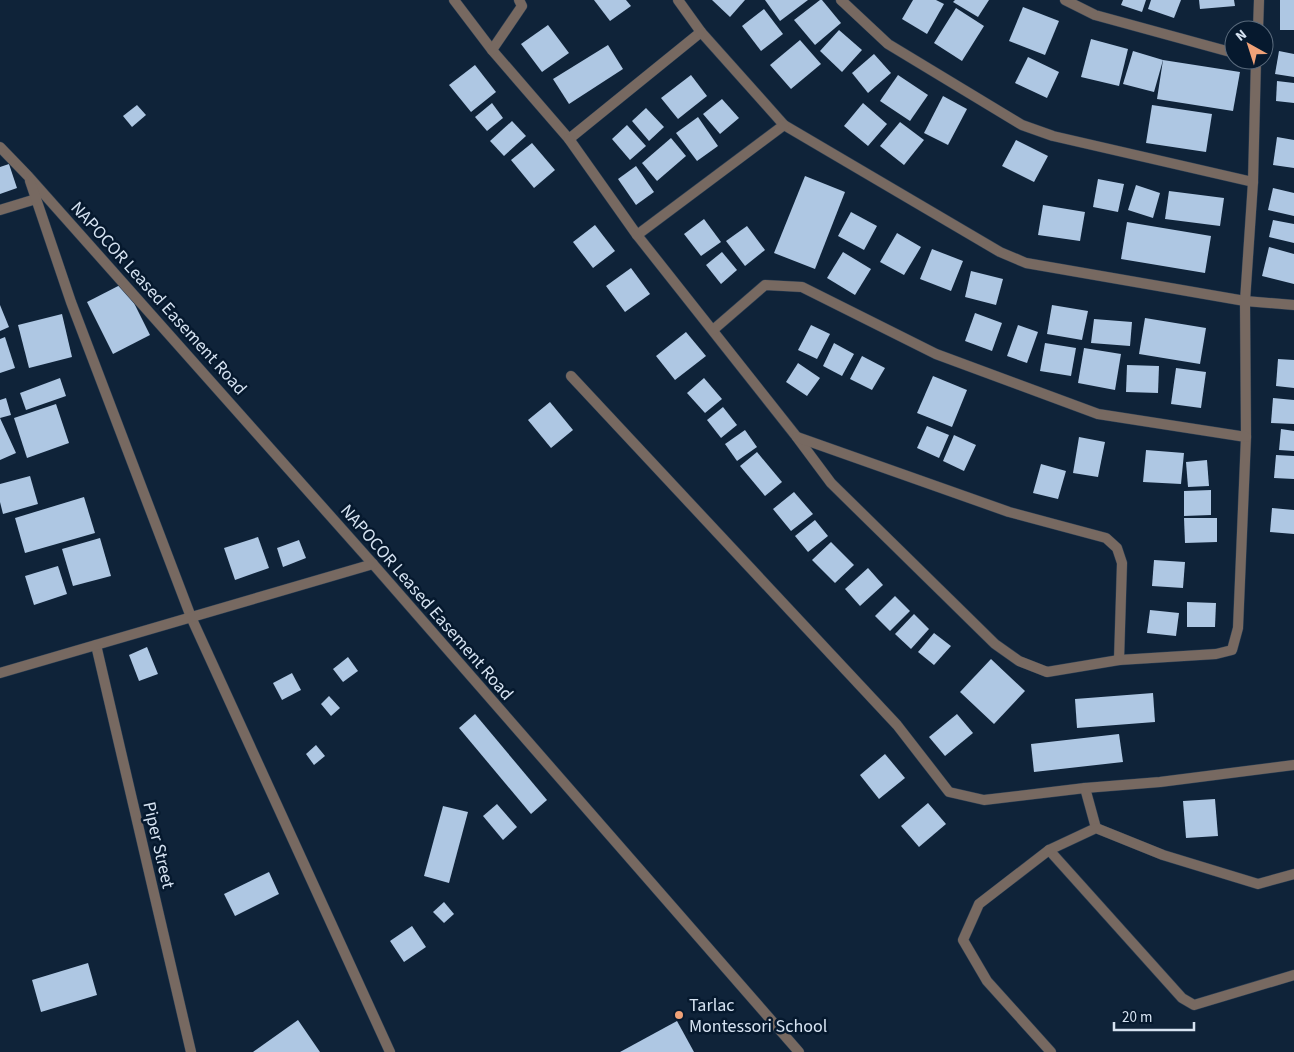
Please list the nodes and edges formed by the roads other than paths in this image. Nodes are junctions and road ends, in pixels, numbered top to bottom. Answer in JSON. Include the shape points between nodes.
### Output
{"nodes":[{"id":1,"x":454,"y":0,"type":"edge"},
{"id":2,"x":519,"y":0,"type":"edge"},
{"id":3,"x":678,"y":0,"type":"edge"},
{"id":4,"x":841,"y":0,"type":"edge"},
{"id":5,"x":1065,"y":0,"type":"edge"},
{"id":6,"x":1259,"y":0,"type":"edge"},
{"id":7,"x":1258,"y":20,"type":"edge"},
{"id":8,"x":701,"y":32,"type":"junction"},
{"id":9,"x":492,"y":50,"type":"junction"},
{"id":10,"x":1224,"y":50,"type":"edge"},
{"id":11,"x":1256,"y":70,"type":"edge"},
{"id":12,"x":784,"y":125,"type":"junction"},
{"id":13,"x":569,"y":139,"type":"junction"},
{"id":14,"x":0,"y":147,"type":"edge"},
{"id":15,"x":28,"y":176,"type":"junction"},
{"id":16,"x":1252,"y":182,"type":"junction"},
{"id":17,"x":36,"y":199,"type":"junction"},
{"id":18,"x":0,"y":210,"type":"edge"},
{"id":19,"x":637,"y":234,"type":"junction"},
{"id":20,"x":1245,"y":301,"type":"junction"},
{"id":21,"x":1294,"y":305,"type":"edge"},
{"id":22,"x":713,"y":330,"type":"junction"},
{"id":23,"x":571,"y":376,"type":"dead end"},
{"id":24,"x":796,"y":436,"type":"junction"},
{"id":25,"x":1246,"y":437,"type":"junction"},
{"id":26,"x":373,"y":564,"type":"junction"},
{"id":27,"x":190,"y":617,"type":"junction"},
{"id":28,"x":96,"y":645,"type":"junction"},
{"id":29,"x":1119,"y":660,"type":"junction"},
{"id":30,"x":0,"y":673,"type":"edge"},
{"id":31,"x":1294,"y":765,"type":"edge"},
{"id":32,"x":1085,"y":788,"type":"junction"},
{"id":33,"x":1096,"y":828,"type":"junction"},
{"id":34,"x":1050,"y":850,"type":"junction"},
{"id":35,"x":1294,"y":874,"type":"edge"},
{"id":36,"x":1294,"y":975,"type":"edge"},
{"id":37,"x":191,"y":1052,"type":"edge"},
{"id":38,"x":390,"y":1052,"type":"edge"},
{"id":39,"x":799,"y":1052,"type":"edge"},
{"id":40,"x":1051,"y":1052,"type":"edge"}],
"edges":[{"from":1,"to":9,"type":"street"},
{"from":2,"to":9,"type":"street","via":[[522,6]]},
{"from":3,"to":8,"type":"street"},
{"from":4,"to":16,"type":"street","via":[[888,44],[1022,124],[1053,136]]},
{"from":5,"to":10,"type":"street","via":[[1095,16]]},
{"from":6,"to":7,"type":"street"},
{"from":8,"to":12,"type":"street"},
{"from":8,"to":13,"type":"street"},
{"from":9,"to":13,"type":"street"},
{"from":11,"to":16,"type":"street"},
{"from":12,"to":19,"type":"street"},
{"from":12,"to":20,"type":"street","via":[[1000,252],[1026,263]]},
{"from":13,"to":19,"type":"street"},
{"from":14,"to":15,"type":"street","name":"NAPOCOR Leased Easement Road"},
{"from":15,"to":17,"type":"street"},
{"from":15,"to":26,"type":"street","name":"NAPOCOR Leased Easement Road"},
{"from":16,"to":20,"type":"street"},
{"from":17,"to":18,"type":"street"},
{"from":17,"to":27,"type":"street"},
{"from":19,"to":22,"type":"street"},
{"from":20,"to":21,"type":"street"},
{"from":20,"to":25,"type":"street"},
{"from":22,"to":24,"type":"street"},
{"from":22,"to":25,"type":"street","via":[[764,285],[802,286],[936,354],[1098,414]]},
{"from":23,"to":32,"type":"street","via":[[897,725],[949,792],[984,800]]},
{"from":24,"to":29,"type":"street","via":[[831,483],[994,644],[1019,661],[1047,672]]},
{"from":24,"to":29,"type":"street","via":[[1009,512],[1106,538],[1118,548],[1122,563]]},
{"from":25,"to":29,"type":"street","via":[[1238,628],[1232,650],[1216,654]]},
{"from":26,"to":27,"type":"street"},
{"from":26,"to":39,"type":"street","name":"NAPOCOR Leased Easement Road"},
{"from":27,"to":28,"type":"street"},
{"from":27,"to":38,"type":"street"},
{"from":28,"to":30,"type":"street"},
{"from":28,"to":37,"type":"street","name":"Piper Street"},
{"from":31,"to":32,"type":"street"},
{"from":32,"to":33,"type":"street"},
{"from":33,"to":34,"type":"street"},
{"from":33,"to":35,"type":"street","via":[[1163,855],[1258,884]]},
{"from":34,"to":36,"type":"street","via":[[1182,998],[1194,1005]]},
{"from":34,"to":40,"type":"street","via":[[979,904],[963,940],[987,981]]}]}
